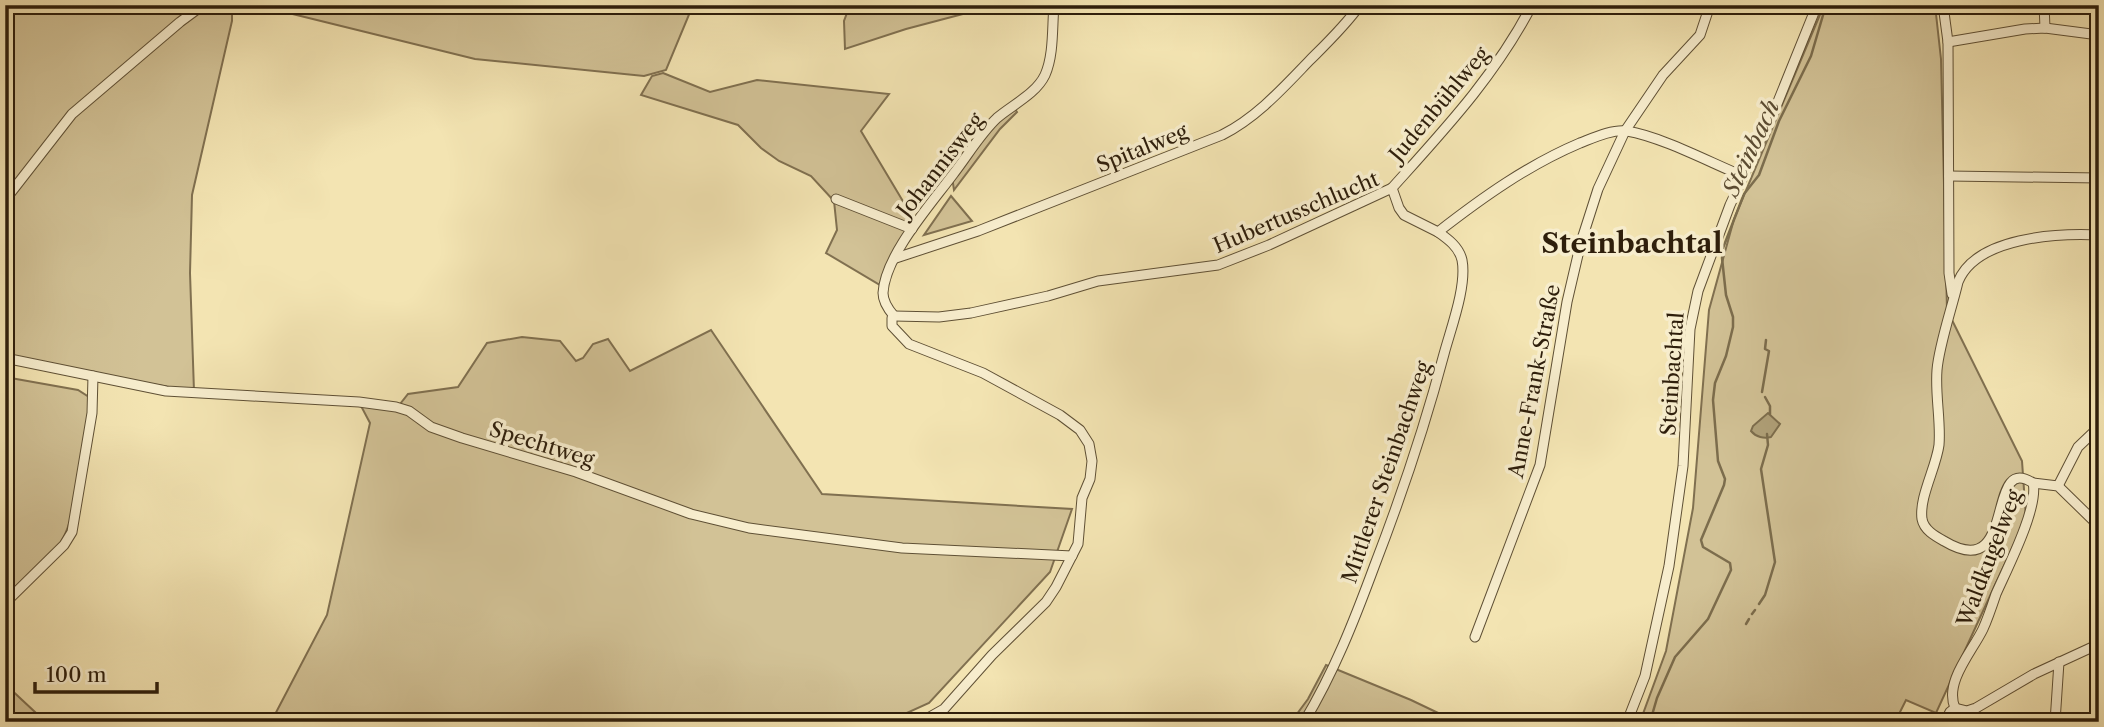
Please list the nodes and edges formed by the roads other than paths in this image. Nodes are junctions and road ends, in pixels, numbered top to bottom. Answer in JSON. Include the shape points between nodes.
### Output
{"nodes":[{"id":1,"x":203,"y":5,"type":"edge"},
{"id":2,"x":1054,"y":5,"type":"edge"},
{"id":3,"x":1360,"y":5,"type":"edge"},
{"id":4,"x":1532,"y":5,"type":"edge"},
{"id":5,"x":1710,"y":5,"type":"edge"},
{"id":6,"x":1817,"y":5,"type":"edge"},
{"id":7,"x":1943,"y":5,"type":"edge"},
{"id":8,"x":2044,"y":5,"type":"edge"},
{"id":9,"x":2045,"y":28,"type":"junction"},
{"id":10,"x":2099,"y":35,"type":"edge"},
{"id":11,"x":1948,"y":42,"type":"junction"},
{"id":12,"x":1625,"y":131,"type":"junction"},
{"id":13,"x":1743,"y":176,"type":"junction"},
{"id":14,"x":1949,"y":176,"type":"junction"},
{"id":15,"x":2099,"y":178,"type":"edge"},
{"id":16,"x":1393,"y":189,"type":"junction"},
{"id":17,"x":836,"y":198,"type":"dead end"},
{"id":18,"x":5,"y":200,"type":"edge"},
{"id":19,"x":912,"y":229,"type":"junction"},
{"id":20,"x":1438,"y":232,"type":"junction"},
{"id":21,"x":2099,"y":235,"type":"edge"},
{"id":22,"x":895,"y":258,"type":"junction"},
{"id":23,"x":1953,"y":303,"type":"junction"},
{"id":24,"x":894,"y":316,"type":"junction"},
{"id":25,"x":5,"y":358,"type":"edge"},
{"id":26,"x":93,"y":376,"type":"junction"},
{"id":27,"x":2099,"y":428,"type":"edge"},
{"id":28,"x":2034,"y":483,"type":"junction"},
{"id":29,"x":2058,"y":486,"type":"junction"},
{"id":30,"x":2099,"y":526,"type":"edge"},
{"id":31,"x":1072,"y":556,"type":"junction"},
{"id":32,"x":5,"y":603,"type":"edge"},
{"id":33,"x":1475,"y":637,"type":"dead end"},
{"id":34,"x":2099,"y":644,"type":"edge"},
{"id":35,"x":2060,"y":662,"type":"junction"},
{"id":36,"x":1955,"y":708,"type":"junction"},
{"id":37,"x":921,"y":722,"type":"edge"},
{"id":38,"x":1304,"y":722,"type":"edge"},
{"id":39,"x":1628,"y":722,"type":"edge"},
{"id":40,"x":1945,"y":722,"type":"edge"},
{"id":41,"x":2055,"y":722,"type":"edge"}],
"edges":[{"from":1,"to":18,"type":"street","via":[[72,114]]},
{"from":2,"to":19,"type":"street","name":"Johannisweg","via":[[1044,76],[982,135]]},
{"from":3,"to":22,"type":"street","name":"Spitalweg","via":[[1271,100],[1238,127],[978,231]]},
{"from":4,"to":16,"type":"street","name":"Judenbühlweg","via":[[1483,85]]},
{"from":5,"to":12,"type":"street","name":"Anne-Frank-Straße","via":[[1700,35],[1663,75]]},
{"from":6,"to":13,"type":"street","name":"Steinbachtal"},
{"from":7,"to":11,"type":"street","name":"Waldkugelweg"},
{"from":8,"to":9,"type":"street"},
{"from":9,"to":10,"type":"street"},
{"from":9,"to":11,"type":"street"},
{"from":11,"to":14,"type":"street","name":"Waldkugelweg"},
{"from":12,"to":13,"type":"street"},
{"from":12,"to":20,"type":"street","via":[[1596,136],[1549,156],[1485,195]]},
{"from":12,"to":33,"type":"street","name":"Anne-Frank-Straße","via":[[1598,189],[1581,242],[1540,466]]},
{"from":13,"to":39,"type":"street","name":"Steinbachtal","via":[[1698,290],[1690,329],[1683,466],[1669,566],[1645,676]]},
{"from":14,"to":15,"type":"street"},
{"from":14,"to":23,"type":"street","name":"Waldkugelweg"},
{"from":16,"to":20,"type":"street","name":"Hubertusschlucht","via":[[1404,215]]},
{"from":16,"to":24,"type":"street","name":"Hubertusschlucht","via":[[1218,265],[1098,281],[971,313]]},
{"from":17,"to":19,"type":"street"},
{"from":19,"to":22,"type":"street","name":"Johannisweg"},
{"from":20,"to":38,"type":"street","name":"Mittlerer Steinbachweg","via":[[1453,243],[1462,259],[1461,284],[1433,397],[1344,647]]},
{"from":21,"to":23,"type":"street","via":[[2041,236],[1988,253],[1963,270]]},
{"from":22,"to":24,"type":"street","name":"Johannisweg","via":[[883,295]]},
{"from":23,"to":28,"type":"street","name":"Waldkugelweg","via":[[1937,369],[1939,445],[1922,520],[1931,534],[1970,552],[1982,548],[2011,482],[2019,478]]},
{"from":24,"to":31,"type":"street","name":"Johannisweg","via":[[892,326],[909,344],[982,373],[1080,430],[1092,461],[1082,498],[1080,535]]},
{"from":25,"to":26,"type":"street","name":"Spechtweg"},
{"from":26,"to":31,"type":"street","name":"Spechtweg","via":[[166,391],[396,407],[461,438],[576,471],[691,514],[749,528],[902,548]]},
{"from":26,"to":32,"type":"street","via":[[92,414],[72,531],[64,545]]},
{"from":27,"to":29,"type":"street","via":[[2078,447]]},
{"from":28,"to":29,"type":"street"},
{"from":28,"to":36,"type":"street","name":"Waldkugelweg","via":[[2035,495],[2021,537],[1984,628],[1954,684]]},
{"from":29,"to":30,"type":"street"},
{"from":31,"to":37,"type":"street","via":[[1046,602],[944,709]]},
{"from":34,"to":35,"type":"street"},
{"from":35,"to":36,"type":"street","via":[[1976,708]]},
{"from":35,"to":41,"type":"street"},
{"from":36,"to":40,"type":"street"}]}
